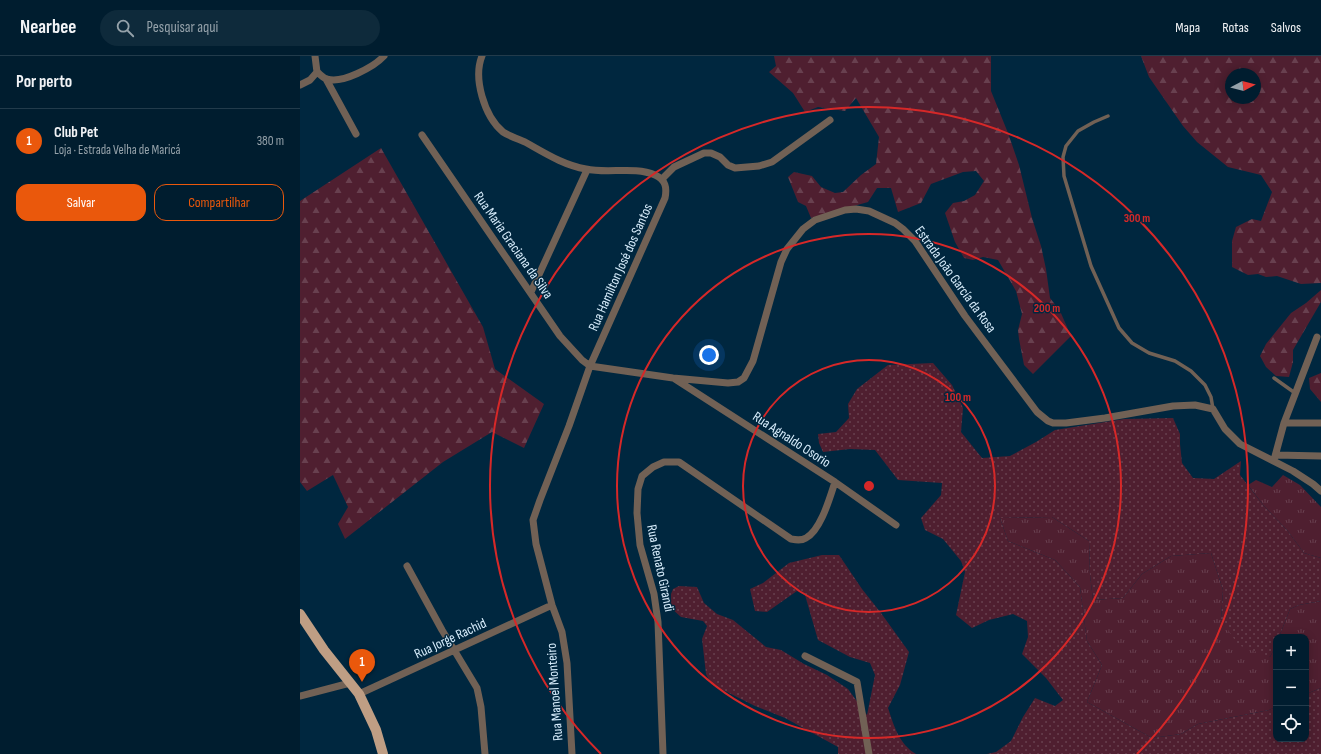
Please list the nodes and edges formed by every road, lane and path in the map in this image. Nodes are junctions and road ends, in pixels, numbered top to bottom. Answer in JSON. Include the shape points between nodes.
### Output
{"nodes":[{"id":1,"x":315,"y":56,"type":"edge"},
{"id":2,"x":384,"y":56,"type":"edge"},
{"id":3,"x":482,"y":56,"type":"edge"},
{"id":4,"x":317,"y":72,"type":"junction"},
{"id":5,"x":326,"y":79,"type":"junction"},
{"id":6,"x":300,"y":85,"type":"edge"},
{"id":7,"x":1108,"y":116,"type":"dead end"},
{"id":8,"x":830,"y":120,"type":"dead end"},
{"id":9,"x":356,"y":134,"type":"dead end"},
{"id":10,"x":422,"y":135,"type":"dead end"},
{"id":11,"x":587,"y":170,"type":"junction"},
{"id":12,"x":662,"y":179,"type":"junction"},
{"id":13,"x":531,"y":292,"type":"junction"},
{"id":14,"x":1317,"y":337,"type":"dead end"},
{"id":15,"x":590,"y":366,"type":"junction"},
{"id":16,"x":673,"y":378,"type":"junction"},
{"id":17,"x":1274,"y":378,"type":"dead end"},
{"id":18,"x":1295,"y":393,"type":"junction"},
{"id":19,"x":1213,"y":409,"type":"junction"},
{"id":20,"x":1284,"y":423,"type":"junction"},
{"id":21,"x":1321,"y":423,"type":"edge"},
{"id":22,"x":1321,"y":456,"type":"edge"},
{"id":23,"x":1275,"y":457,"type":"junction"},
{"id":24,"x":835,"y":482,"type":"junction"},
{"id":25,"x":1321,"y":491,"type":"edge"},
{"id":26,"x":896,"y":525,"type":"dead end"},
{"id":27,"x":407,"y":566,"type":"dead end"},
{"id":28,"x":552,"y":605,"type":"junction"},
{"id":29,"x":300,"y":614,"type":"edge"},
{"id":30,"x":454,"y":651,"type":"junction"},
{"id":31,"x":805,"y":656,"type":"dead end"},
{"id":32,"x":350,"y":683,"type":"junction"},
{"id":33,"x":359,"y":694,"type":"junction"},
{"id":34,"x":300,"y":696,"type":"edge"},
{"id":35,"x":383,"y":754,"type":"edge"},
{"id":36,"x":484,"y":754,"type":"edge"},
{"id":37,"x":572,"y":754,"type":"edge"},
{"id":38,"x":663,"y":754,"type":"edge"},
{"id":39,"x":870,"y":754,"type":"edge"}],
"edges":[{"from":1,"to":4,"type":"street"},
{"from":2,"to":5,"type":"street","via":[[368,68],[350,76],[338,80]]},
{"from":3,"to":11,"type":"street","via":[[478,69],[480,89],[494,122],[503,132],[553,159]]},
{"from":4,"to":5,"type":"street"},
{"from":4,"to":6,"type":"street","via":[[310,80]]},
{"from":5,"to":9,"type":"street"},
{"from":7,"to":19,"type":"lane","via":[[1078,131],[1066,146],[1063,157],[1064,176],[1092,266],[1119,328],[1132,343],[1149,353],[1175,361],[1191,371],[1205,385]]},
{"from":8,"to":12,"type":"street","via":[[772,162],[735,168],[720,157],[704,153],[674,167]]},
{"from":10,"to":13,"type":"street","name":"Rua Maria Graciana da Silva"},
{"from":11,"to":12,"type":"street","via":[[635,171]]},
{"from":11,"to":13,"type":"street"},
{"from":12,"to":15,"type":"street","name":"Rua Hamilton José dos Santos","via":[[667,190],[665,198]]},
{"from":13,"to":15,"type":"street","name":"Rua Maria Graciana da Silva","via":[[560,336]]},
{"from":14,"to":18,"type":"street"},
{"from":15,"to":16,"type":"street","name":"Estrada João García da Rosa"},
{"from":15,"to":28,"type":"street","name":"Rua Hamilton José dos Santos","via":[[570,426],[533,520],[536,544]]},
{"from":16,"to":19,"type":"street","name":"Estrada João García da Rosa","via":[[728,383],[738,382],[744,378],[753,361],[787,249],[803,229],[815,220],[856,209],[869,211],[895,223],[915,241],[965,316],[1037,412],[1048,421],[1066,423],[1173,406],[1195,405]]},
{"from":16,"to":24,"type":"street","name":"Rua Agnaldo Osorio"},
{"from":17,"to":18,"type":"lane"},
{"from":18,"to":20,"type":"street"},
{"from":19,"to":23,"type":"street","via":[[1225,429],[1240,444]]},
{"from":20,"to":21,"type":"street"},
{"from":20,"to":23,"type":"street"},
{"from":22,"to":23,"type":"street"},
{"from":23,"to":25,"type":"street"},
{"from":24,"to":26,"type":"street","name":"Rua Agnaldo Osorio"},
{"from":24,"to":38,"type":"street","name":"Rua Renato Girandi","via":[[822,517],[812,534],[798,540],[791,539],[679,462],[664,462],[642,476],[638,488],[637,513],[640,545],[654,594],[658,622]]},
{"from":27,"to":30,"type":"street"},
{"from":28,"to":30,"type":"street","name":"Rua Jorge Rachid"},
{"from":28,"to":37,"type":"street","name":"Rua Manoel Monteiro","via":[[562,632],[567,662]]},
{"from":29,"to":32,"type":"main road"},
{"from":30,"to":33,"type":"street","name":"Rua Jorge Rachid"},
{"from":30,"to":36,"type":"street","via":[[477,688]]},
{"from":31,"to":39,"type":"street","via":[[857,682]]},
{"from":32,"to":33,"type":"main road"},
{"from":32,"to":34,"type":"street"},
{"from":33,"to":35,"type":"main road","via":[[376,730]]}]}
